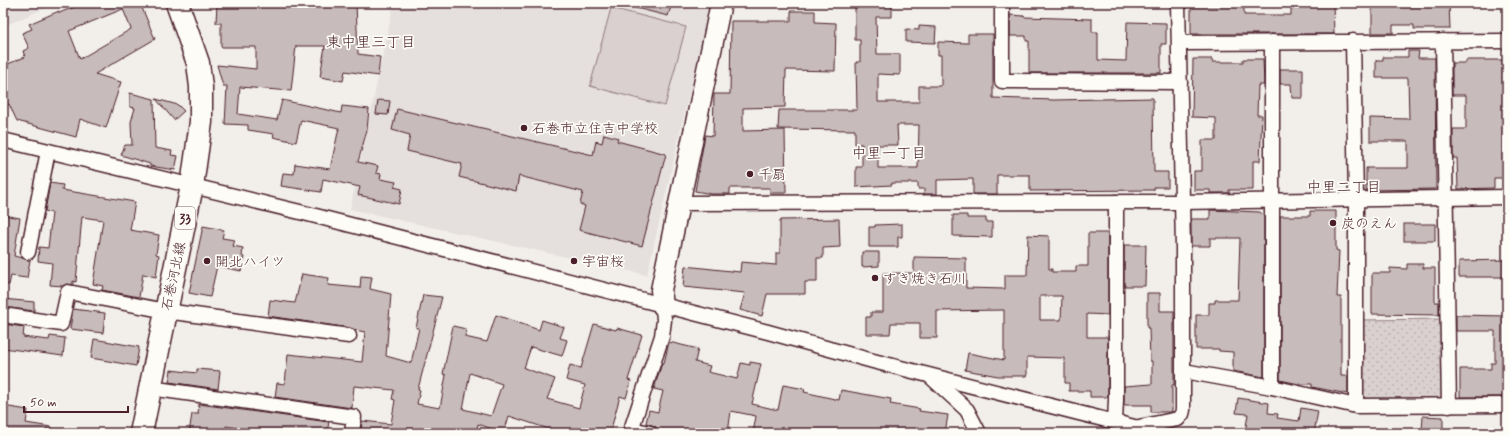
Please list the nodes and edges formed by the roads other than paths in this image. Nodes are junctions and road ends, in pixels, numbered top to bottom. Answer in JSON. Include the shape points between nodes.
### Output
{"nodes":[{"id":1,"x":177,"y":3,"type":"edge"},
{"id":2,"x":721,"y":3,"type":"edge"},
{"id":3,"x":1002,"y":3,"type":"edge"},
{"id":4,"x":1178,"y":3,"type":"edge"},
{"id":5,"x":1443,"y":41,"type":"junction"},
{"id":6,"x":1507,"y":41,"type":"edge"},
{"id":7,"x":1272,"y":42,"type":"junction"},
{"id":8,"x":1353,"y":42,"type":"junction"},
{"id":9,"x":1180,"y":43,"type":"junction"},
{"id":10,"x":1180,"y":82,"type":"junction"},
{"id":11,"x":3,"y":140,"type":"edge"},
{"id":12,"x":48,"y":151,"type":"junction"},
{"id":13,"x":192,"y":186,"type":"junction"},
{"id":14,"x":1445,"y":197,"type":"junction"},
{"id":15,"x":1507,"y":197,"type":"edge"},
{"id":16,"x":1356,"y":198,"type":"junction"},
{"id":17,"x":1271,"y":199,"type":"junction"},
{"id":18,"x":1116,"y":202,"type":"junction"},
{"id":19,"x":1182,"y":202,"type":"junction"},
{"id":20,"x":678,"y":203,"type":"junction"},
{"id":21,"x":28,"y":252,"type":"dead end"},
{"id":22,"x":663,"y":306,"type":"junction"},
{"id":23,"x":166,"y":311,"type":"junction"},
{"id":24,"x":3,"y":315,"type":"edge"},
{"id":25,"x":348,"y":336,"type":"dead end"},
{"id":26,"x":1184,"y":371,"type":"junction"},
{"id":27,"x":930,"y":376,"type":"junction"},
{"id":28,"x":1272,"y":387,"type":"junction"},
{"id":29,"x":150,"y":388,"type":"junction"},
{"id":30,"x":1356,"y":406,"type":"junction"},
{"id":31,"x":1449,"y":406,"type":"junction"},
{"id":32,"x":1507,"y":406,"type":"edge"},
{"id":33,"x":1114,"y":422,"type":"junction"},
{"id":34,"x":1134,"y":427,"type":"junction"},
{"id":35,"x":630,"y":431,"type":"edge"},
{"id":36,"x":141,"y":433,"type":"edge"},
{"id":37,"x":352,"y":433,"type":"edge"},
{"id":38,"x":650,"y":433,"type":"edge"},
{"id":39,"x":979,"y":433,"type":"edge"},
{"id":40,"x":1158,"y":433,"type":"edge"}],
"edges":[{"from":1,"to":13,"type":"main road","name":"石巻河北線","number":"33","via":[[198,63],[202,87]]},
{"from":2,"to":20,"type":"street"},
{"from":3,"to":10,"type":"street","via":[[1002,81]]},
{"from":4,"to":9,"type":"street"},
{"from":5,"to":6,"type":"street"},
{"from":5,"to":8,"type":"street"},
{"from":5,"to":14,"type":"street"},
{"from":7,"to":8,"type":"street"},
{"from":7,"to":9,"type":"street"},
{"from":7,"to":17,"type":"street"},
{"from":8,"to":16,"type":"street"},
{"from":9,"to":10,"type":"street"},
{"from":10,"to":19,"type":"street"},
{"from":11,"to":12,"type":"street"},
{"from":12,"to":13,"type":"street"},
{"from":12,"to":21,"type":"street"},
{"from":13,"to":22,"type":"street"},
{"from":13,"to":23,"type":"main road","name":"石巻河北線","number":"33"},
{"from":14,"to":15,"type":"street"},
{"from":14,"to":16,"type":"street"},
{"from":14,"to":31,"type":"street"},
{"from":16,"to":17,"type":"street"},
{"from":16,"to":30,"type":"street"},
{"from":17,"to":19,"type":"street"},
{"from":17,"to":28,"type":"street"},
{"from":18,"to":19,"type":"street"},
{"from":18,"to":20,"type":"street"},
{"from":18,"to":33,"type":"street"},
{"from":19,"to":26,"type":"street"},
{"from":20,"to":22,"type":"street","via":[[661,290]]},
{"from":22,"to":27,"type":"street"},
{"from":22,"to":35,"type":"street","via":[[662,336]]},
{"from":23,"to":24,"type":"street","via":[[68,292],[61,324]]},
{"from":23,"to":25,"type":"street"},
{"from":23,"to":29,"type":"main road","name":"石巻河北線","number":"33"},
{"from":26,"to":28,"type":"street"},
{"from":26,"to":34,"type":"street","via":[[1182,414],[1178,419]]},
{"from":27,"to":33,"type":"street"},
{"from":27,"to":39,"type":"street","via":[[967,410]]},
{"from":28,"to":30,"type":"street"},
{"from":29,"to":36,"type":"main road","name":"石巻河北線","number":"33"},
{"from":29,"to":37,"type":"street","via":[[354,417]]},
{"from":30,"to":31,"type":"street"},
{"from":31,"to":32,"type":"street"},
{"from":33,"to":34,"type":"street"},
{"from":34,"to":40,"type":"street"},
{"from":35,"to":38,"type":"street"}]}
